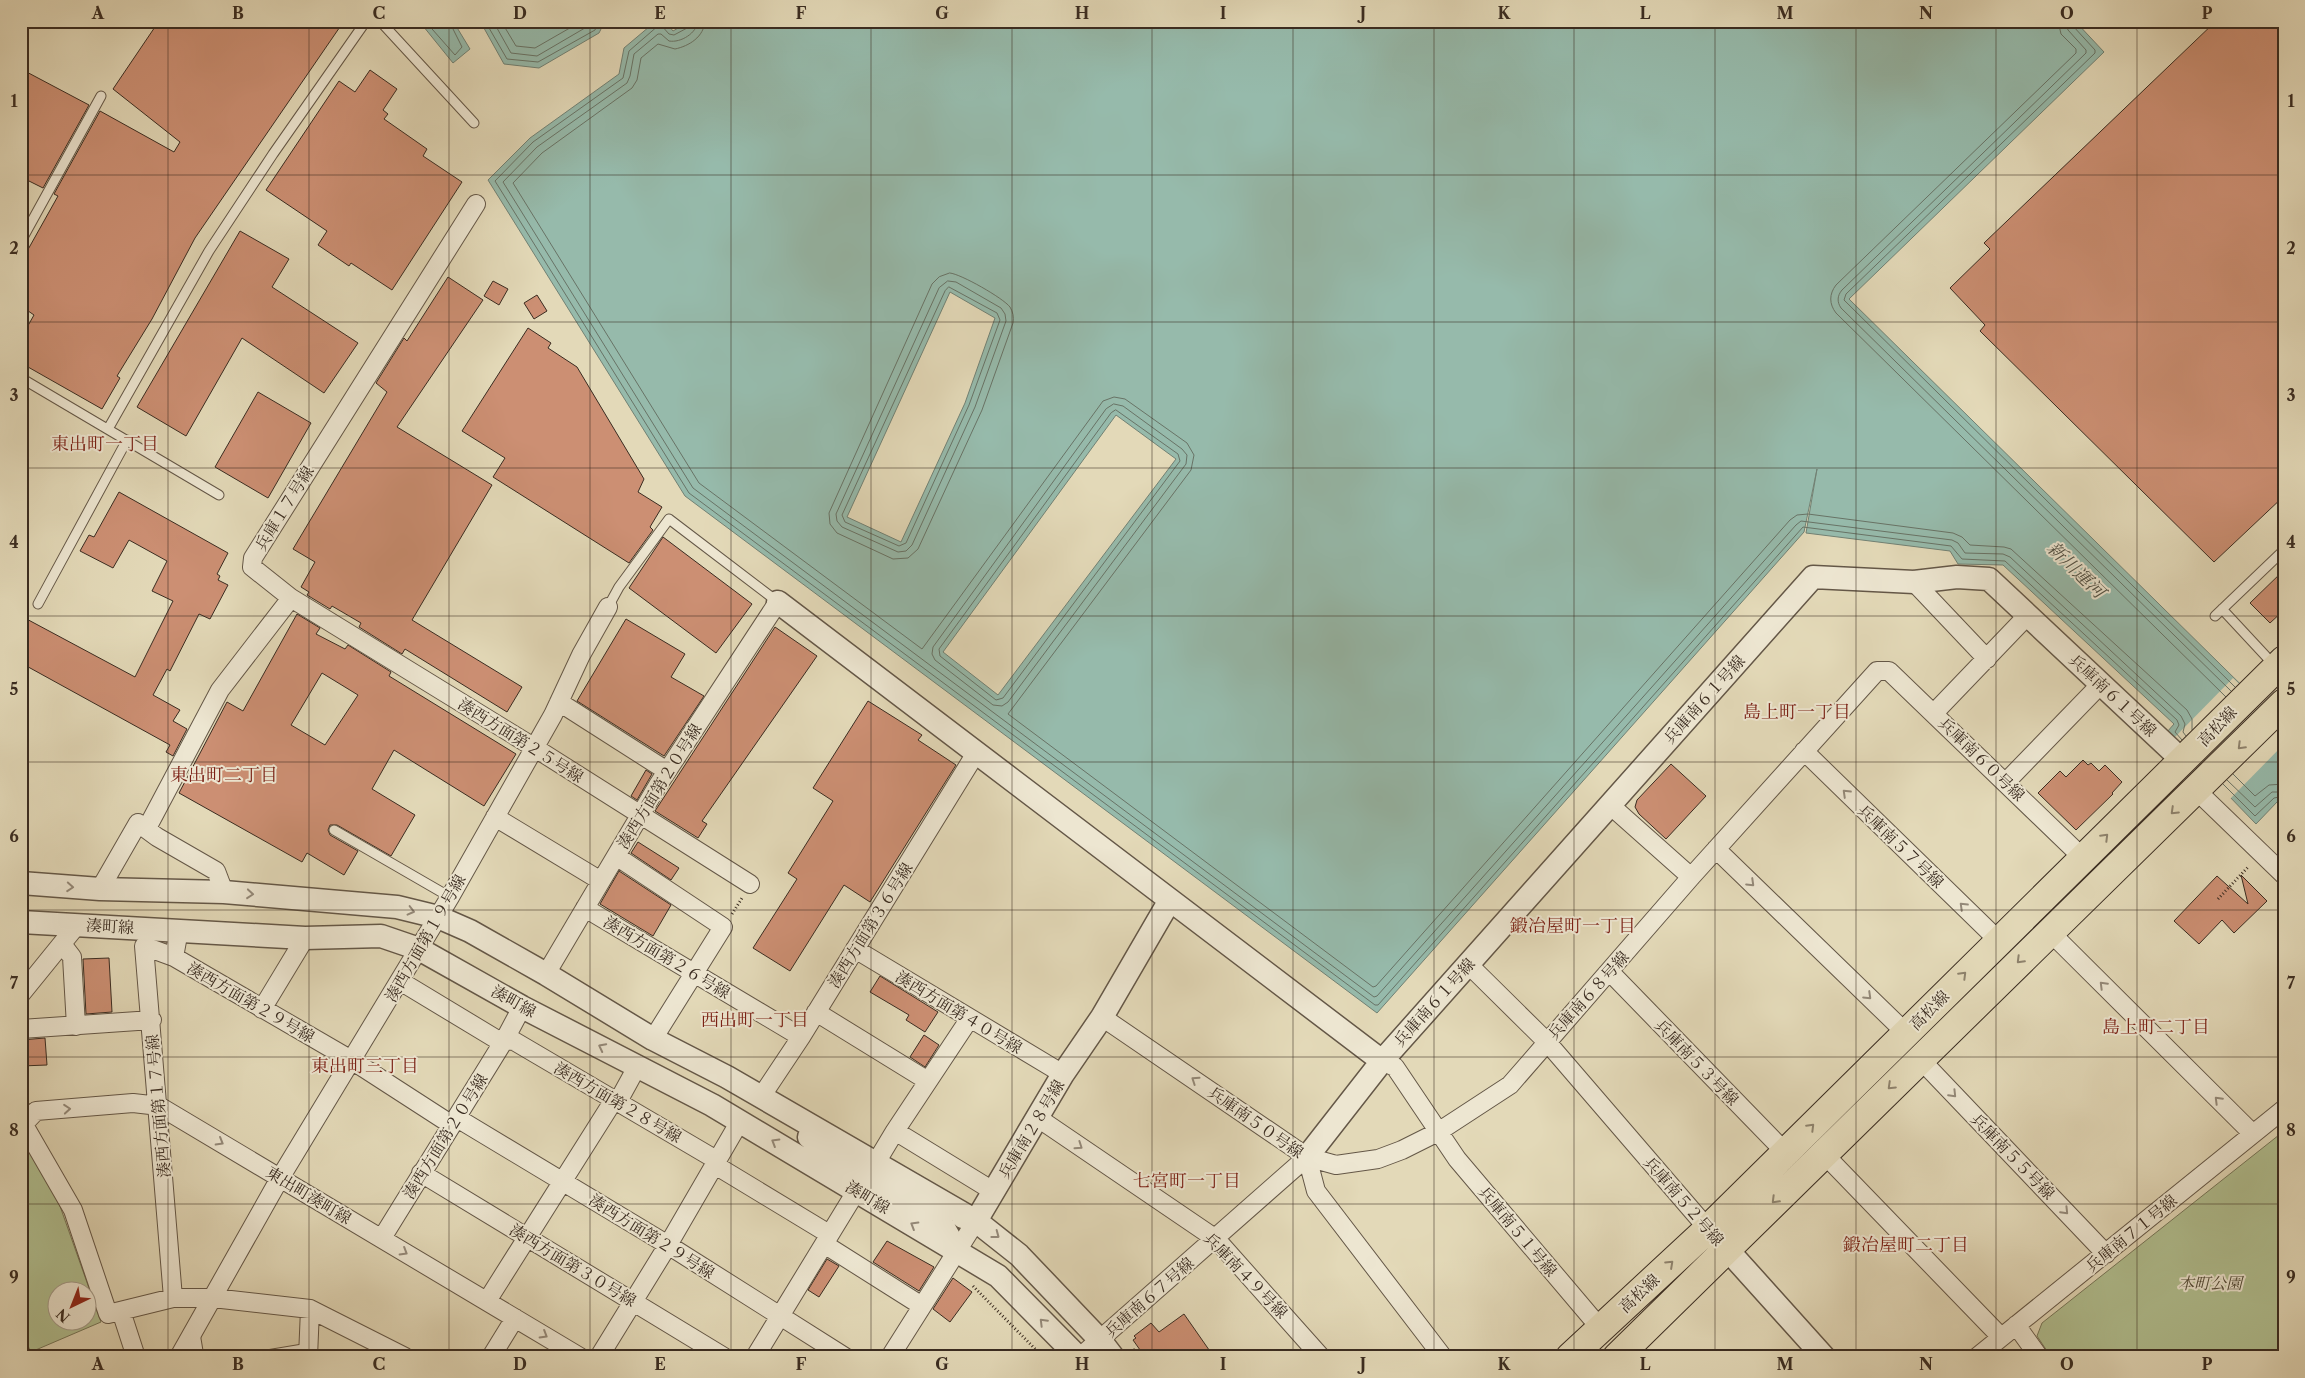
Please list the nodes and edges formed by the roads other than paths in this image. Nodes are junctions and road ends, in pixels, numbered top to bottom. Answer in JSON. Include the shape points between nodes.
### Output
{"nodes":[{"id":1,"x":366,"y":21,"type":"edge"},
{"id":2,"x":380,"y":21,"type":"edge"},
{"id":3,"x":101,"y":96,"type":"dead end"},
{"id":4,"x":474,"y":123,"type":"dead end"},
{"id":5,"x":476,"y":204,"type":"dead end"},
{"id":6,"x":21,"y":240,"type":"edge"},
{"id":7,"x":21,"y":378,"type":"edge"},
{"id":8,"x":108,"y":429,"type":"junction"},
{"id":9,"x":127,"y":440,"type":"junction"},
{"id":10,"x":219,"y":495,"type":"dead end"},
{"id":11,"x":2284,"y":550,"type":"edge"},
{"id":12,"x":1914,"y":582,"type":"junction"},
{"id":13,"x":290,"y":598,"type":"junction"},
{"id":14,"x":778,"y":602,"type":"junction"},
{"id":15,"x":38,"y":604,"type":"dead end"},
{"id":16,"x":608,"y":607,"type":"joint"},
{"id":17,"x":2028,"y":615,"type":"junction"},
{"id":18,"x":1987,"y":659,"type":"junction"},
{"id":19,"x":2280,"y":663,"type":"edge"},
{"id":20,"x":1877,"y":671,"type":"joint"},
{"id":21,"x":2101,"y":684,"type":"junction"},
{"id":22,"x":559,"y":702,"type":"junction"},
{"id":23,"x":2279,"y":711,"type":"edge"},
{"id":24,"x":1934,"y":713,"type":"junction"},
{"id":25,"x":535,"y":748,"type":"junction"},
{"id":26,"x":1804,"y":751,"type":"junction"},
{"id":27,"x":976,"y":752,"type":"junction"},
{"id":28,"x":2186,"y":758,"type":"junction"},
{"id":29,"x":667,"y":771,"type":"junction"},
{"id":30,"x":2006,"y":782,"type":"junction"},
{"id":31,"x":2203,"y":784,"type":"junction"},
{"id":32,"x":1610,"y":805,"type":"junction"},
{"id":33,"x":640,"y":815,"type":"junction"},
{"id":34,"x":495,"y":817,"type":"junction"},
{"id":35,"x":148,"y":828,"type":"junction"},
{"id":36,"x":334,"y":830,"type":"dead end"},
{"id":37,"x":1716,"y":849,"type":"junction"},
{"id":38,"x":616,"y":856,"type":"junction"},
{"id":39,"x":2083,"y":858,"type":"junction"},
{"id":40,"x":2284,"y":875,"type":"edge"},
{"id":41,"x":1691,"y":877,"type":"junction"},
{"id":42,"x":601,"y":881,"type":"junction"},
{"id":43,"x":21,"y":884,"type":"edge"},
{"id":44,"x":750,"y":884,"type":"road end"},
{"id":45,"x":100,"y":889,"type":"junction"},
{"id":46,"x":224,"y":892,"type":"junction"},
{"id":47,"x":450,"y":897,"type":"junction"},
{"id":48,"x":1170,"y":900,"type":"junction"},
{"id":49,"x":585,"y":908,"type":"junction"},
{"id":50,"x":438,"y":917,"type":"junction"},
{"id":51,"x":21,"y":922,"type":"edge"},
{"id":52,"x":77,"y":924,"type":"junction"},
{"id":53,"x":179,"y":930,"type":"junction"},
{"id":54,"x":2049,"y":931,"type":"junction"},
{"id":55,"x":306,"y":938,"type":"junction"},
{"id":56,"x":1998,"y":940,"type":"junction"},
{"id":57,"x":62,"y":944,"type":"junction"},
{"id":58,"x":418,"y":949,"type":"junction"},
{"id":59,"x":855,"y":949,"type":"junction"},
{"id":60,"x":174,"y":957,"type":"junction"},
{"id":61,"x":1468,"y":964,"type":"junction"},
{"id":62,"x":1610,"y":972,"type":"junction"},
{"id":63,"x":546,"y":974,"type":"junction"},
{"id":64,"x":694,"y":974,"type":"junction"},
{"id":65,"x":400,"y":981,"type":"junction"},
{"id":66,"x":21,"y":994,"type":"edge"},
{"id":67,"x":522,"y":1007,"type":"junction"},
{"id":68,"x":262,"y":1008,"type":"junction"},
{"id":69,"x":816,"y":1012,"type":"junction"},
{"id":70,"x":1102,"y":1017,"type":"junction"},
{"id":71,"x":970,"y":1018,"type":"junction"},
{"id":72,"x":152,"y":1020,"type":"junction"},
{"id":73,"x":76,"y":1026,"type":"junction"},
{"id":74,"x":21,"y":1030,"type":"edge"},
{"id":75,"x":1906,"y":1033,"type":"junction"},
{"id":76,"x":801,"y":1037,"type":"junction"},
{"id":77,"x":505,"y":1039,"type":"junction"},
{"id":78,"x":654,"y":1039,"type":"junction"},
{"id":79,"x":1547,"y":1042,"type":"junction"},
{"id":80,"x":1920,"y":1059,"type":"junction"},
{"id":81,"x":353,"y":1061,"type":"junction"},
{"id":82,"x":1382,"y":1061,"type":"junction"},
{"id":83,"x":638,"y":1066,"type":"junction"},
{"id":84,"x":1063,"y":1074,"type":"junction"},
{"id":85,"x":928,"y":1081,"type":"junction"},
{"id":86,"x":761,"y":1097,"type":"junction"},
{"id":87,"x":616,"y":1100,"type":"junction"},
{"id":88,"x":159,"y":1106,"type":"junction"},
{"id":89,"x":2284,"y":1109,"type":"edge"},
{"id":90,"x":1038,"y":1118,"type":"junction"},
{"id":91,"x":22,"y":1120,"type":"edge"},
{"id":92,"x":455,"y":1121,"type":"junction"},
{"id":93,"x":740,"y":1121,"type":"junction"},
{"id":94,"x":895,"y":1130,"type":"junction"},
{"id":95,"x":802,"y":1132,"type":"junction"},
{"id":96,"x":1438,"y":1132,"type":"junction"},
{"id":97,"x":2253,"y":1134,"type":"junction"},
{"id":98,"x":1785,"y":1152,"type":"junction"},
{"id":99,"x":1823,"y":1153,"type":"junction"},
{"id":100,"x":1307,"y":1157,"type":"junction"},
{"id":101,"x":877,"y":1161,"type":"junction"},
{"id":102,"x":716,"y":1164,"type":"junction"},
{"id":103,"x":421,"y":1173,"type":"junction"},
{"id":104,"x":280,"y":1178,"type":"junction"},
{"id":105,"x":562,"y":1180,"type":"junction"},
{"id":106,"x":856,"y":1190,"type":"junction"},
{"id":107,"x":993,"y":1191,"type":"junction"},
{"id":108,"x":976,"y":1221,"type":"junction"},
{"id":109,"x":1708,"y":1229,"type":"junction"},
{"id":110,"x":526,"y":1237,"type":"junction"},
{"id":111,"x":382,"y":1238,"type":"junction"},
{"id":112,"x":1216,"y":1238,"type":"junction"},
{"id":113,"x":826,"y":1239,"type":"junction"},
{"id":114,"x":668,"y":1245,"type":"junction"},
{"id":115,"x":1726,"y":1249,"type":"junction"},
{"id":116,"x":957,"y":1251,"type":"junction"},
{"id":117,"x":2106,"y":1254,"type":"junction"},
{"id":118,"x":173,"y":1298,"type":"junction"},
{"id":119,"x":213,"y":1298,"type":"junction"},
{"id":120,"x":487,"y":1301,"type":"junction"},
{"id":121,"x":633,"y":1302,"type":"junction"},
{"id":122,"x":922,"y":1306,"type":"junction"},
{"id":123,"x":310,"y":1310,"type":"junction"},
{"id":124,"x":115,"y":1312,"type":"junction"},
{"id":125,"x":780,"y":1316,"type":"junction"},
{"id":126,"x":515,"y":1318,"type":"junction"},
{"id":127,"x":2016,"y":1325,"type":"junction"},
{"id":128,"x":1601,"y":1329,"type":"junction"},
{"id":129,"x":194,"y":1330,"type":"junction"},
{"id":130,"x":2001,"y":1337,"type":"junction"},
{"id":131,"x":1116,"y":1349,"type":"edge"},
{"id":132,"x":308,"y":1352,"type":"edge"},
{"id":133,"x":1622,"y":1355,"type":"edge"},
{"id":134,"x":136,"y":1357,"type":"edge"},
{"id":135,"x":179,"y":1357,"type":"edge"},
{"id":136,"x":199,"y":1357,"type":"edge"},
{"id":137,"x":254,"y":1357,"type":"edge"},
{"id":138,"x":405,"y":1357,"type":"edge"},
{"id":139,"x":492,"y":1357,"type":"edge"},
{"id":140,"x":580,"y":1357,"type":"edge"},
{"id":141,"x":599,"y":1357,"type":"edge"},
{"id":142,"x":724,"y":1357,"type":"edge"},
{"id":143,"x":755,"y":1357,"type":"edge"},
{"id":144,"x":845,"y":1357,"type":"edge"},
{"id":145,"x":890,"y":1357,"type":"edge"},
{"id":146,"x":1079,"y":1357,"type":"edge"},
{"id":147,"x":1321,"y":1357,"type":"edge"},
{"id":148,"x":1443,"y":1357,"type":"edge"},
{"id":149,"x":1570,"y":1357,"type":"edge"},
{"id":150,"x":1824,"y":1357,"type":"edge"},
{"id":151,"x":1977,"y":1357,"type":"edge"},
{"id":152,"x":2039,"y":1357,"type":"edge"}],
"edges":[{"from":1,"to":8,"type":"lane","via":[[209,251]]},
{"from":2,"to":4,"type":"lane"},
{"from":3,"to":6,"type":"lane"},
{"from":5,"to":13,"type":"street","name":"兵庫１７号線","via":[[253,558],[252,567]]},
{"from":7,"to":8,"type":"lane"},
{"from":8,"to":9,"type":"lane"},
{"from":9,"to":10,"type":"lane"},
{"from":9,"to":15,"type":"lane"},
{"from":11,"to":19,"type":"lane","via":[[2218,613]]},
{"from":12,"to":17,"type":"street","name":"兵庫南６１号線","via":[[1956,577],[1989,579]]},
{"from":12,"to":18,"type":"street"},
{"from":12,"to":32,"type":"street","name":"兵庫南６１号線","via":[[1812,577]]},
{"from":13,"to":25,"type":"street","name":"湊西方面第２５号線"},
{"from":13,"to":35,"type":"street","via":[[220,690]]},
{"from":14,"to":16,"type":"lane","name":"湊西方面第１９号線","via":[[669,519]]},
{"from":14,"to":27,"type":"street"},
{"from":14,"to":29,"type":"street","name":"湊西方面第２０号線"},
{"from":16,"to":22,"type":"street","name":"湊西方面第１９号線"},
{"from":17,"to":18,"type":"street"},
{"from":17,"to":21,"type":"street","name":"兵庫南６１号線"},
{"from":18,"to":24,"type":"street"},
{"from":19,"to":28,"type":"main road","name":"高松線"},
{"from":20,"to":24,"type":"street","name":"兵庫南６０号線","via":[[1889,670]]},
{"from":20,"to":26,"type":"street","name":"兵庫南６８号線"},
{"from":21,"to":28,"type":"street","name":"兵庫南６１号線"},
{"from":21,"to":30,"type":"street"},
{"from":22,"to":25,"type":"street","name":"湊西方面第１９号線"},
{"from":22,"to":29,"type":"street"},
{"from":23,"to":31,"type":"main road","name":"高松線","one_way":true},
{"from":24,"to":30,"type":"street","name":"兵庫南６０号線"},
{"from":25,"to":33,"type":"street","name":"湊西方面第２５号線"},
{"from":25,"to":34,"type":"street","name":"湊西方面第１９号線"},
{"from":26,"to":37,"type":"street","name":"兵庫南６８号線"},
{"from":56,"to":26,"type":"street","name":"兵庫南５７号線","one_way":true},
{"from":27,"to":48,"type":"street"},
{"from":27,"to":59,"type":"street","name":"湊西方面第３６号線"},
{"from":39,"to":28,"type":"main road","name":"高松線","one_way":true},
{"from":29,"to":33,"type":"street","name":"湊西方面第２０号線"},
{"from":30,"to":39,"type":"street","name":"兵庫南６０号線"},
{"from":31,"to":40,"type":"street"},
{"from":31,"to":54,"type":"main road","name":"高松線","one_way":true},
{"from":32,"to":41,"type":"street"},
{"from":32,"to":61,"type":"street","name":"兵庫南６１号線"},
{"from":33,"to":38,"type":"street","name":"湊西方面第２０号線"},
{"from":33,"to":44,"type":"street","name":"湊西方面第２５号線"},
{"from":34,"to":42,"type":"street"},
{"from":34,"to":47,"type":"street","name":"湊西方面第１９号線"},
{"from":35,"to":45,"type":"street","via":[[138,823]]},
{"from":35,"to":46,"type":"street","via":[[157,837],[216,871]]},
{"from":36,"to":47,"type":"lane"},
{"from":37,"to":41,"type":"street","name":"兵庫南６８号線"},
{"from":37,"to":75,"type":"street","one_way":true},
{"from":38,"to":42,"type":"street","name":"湊西方面第２０号線"},
{"from":38,"to":64,"type":"street","via":[[723,927]]},
{"from":39,"to":56,"type":"main road","name":"高松線"},
{"from":41,"to":62,"type":"street","name":"兵庫南６８号線"},
{"from":42,"to":49,"type":"street","name":"湊西方面第２０号線"},
{"from":43,"to":45,"type":"street","name":"湊町線","one_way":true},
{"from":45,"to":46,"type":"street","name":"湊町線"},
{"from":46,"to":50,"type":"street","name":"湊町線","one_way":true,"via":[[397,907]]},
{"from":47,"to":50,"type":"street","name":"湊西方面第１９号線"},
{"from":48,"to":70,"type":"street","name":"兵庫南２８号線"},
{"from":48,"to":82,"type":"street"},
{"from":49,"to":63,"type":"street","name":"湊西方面第２０号線"},
{"from":49,"to":64,"type":"street","name":"湊西方面第２６号線"},
{"from":50,"to":58,"type":"street","name":"湊西方面第１９号線"},
{"from":50,"to":63,"type":"street","name":"湊町線","via":[[470,931]]},
{"from":50,"to":95,"type":"street","name":"湊町線","via":[[465,940],[649,1048]]},
{"from":51,"to":52,"type":"street","name":"湊町線"},
{"from":52,"to":53,"type":"street","name":"湊町線"},
{"from":52,"to":57,"type":"street"},
{"from":53,"to":55,"type":"street","name":"湊町線"},
{"from":53,"to":60,"type":"street","name":"湊西方面第２９号線"},
{"from":54,"to":80,"type":"main road","name":"高松線","one_way":true},
{"from":97,"to":54,"type":"street","one_way":true},
{"from":55,"to":58,"type":"street","name":"湊町線","via":[[380,936]]},
{"from":55,"to":68,"type":"street"},
{"from":75,"to":56,"type":"main road","name":"高松線","one_way":true},
{"from":57,"to":66,"type":"street"},
{"from":57,"to":73,"type":"street","via":[[72,957]]},
{"from":58,"to":65,"type":"street","name":"湊西方面第１９号線"},
{"from":58,"to":67,"type":"street","name":"湊町線"},
{"from":59,"to":69,"type":"street","name":"湊西方面第３６号線"},
{"from":59,"to":71,"type":"street","name":"湊西方面第４０号線"},
{"from":60,"to":68,"type":"street","name":"湊西方面第２９号線"},
{"from":60,"to":72,"type":"street","name":"湊西方面第１７号線","via":[[144,946]]},
{"from":61,"to":79,"type":"street","name":"兵庫南５２号線"},
{"from":61,"to":82,"type":"street","name":"兵庫南６１号線"},
{"from":62,"to":79,"type":"street","name":"兵庫南６８号線"},
{"from":62,"to":98,"type":"street","name":"兵庫南５３号線"},
{"from":63,"to":78,"type":"street","name":"湊町線"},
{"from":64,"to":76,"type":"street","name":"湊西方面第２６号線"},
{"from":64,"to":78,"type":"street"},
{"from":65,"to":77,"type":"street","name":"湊西方面第２８号線","via":[[496,1039]]},
{"from":65,"to":81,"type":"street","name":"湊西方面第１９号線"},
{"from":67,"to":77,"type":"street","name":"湊西方面第２０号線"},
{"from":83,"to":67,"type":"street","name":"湊町線","one_way":true},
{"from":68,"to":81,"type":"street","name":"湊西方面第２９号線"},
{"from":69,"to":76,"type":"street","name":"湊西方面第３６号線"},
{"from":69,"to":85,"type":"street"},
{"from":70,"to":84,"type":"street","name":"兵庫南２８号線"},
{"from":100,"to":70,"type":"street","name":"兵庫南５０号線","one_way":true},
{"from":71,"to":84,"type":"street","name":"湊西方面第４０号線"},
{"from":71,"to":85,"type":"street"},
{"from":72,"to":73,"type":"street"},
{"from":72,"to":88,"type":"street","name":"湊西方面第１７号線"},
{"from":73,"to":74,"type":"street"},
{"from":98,"to":75,"type":"main road","name":"高松線","one_way":true},
{"from":76,"to":86,"type":"street","name":"湊西方面第３６号線"},
{"from":77,"to":87,"type":"street","name":"湊西方面第２８号線","via":[[514,1041]]},
{"from":77,"to":92,"type":"street","name":"湊西方面第２０号線"},
{"from":78,"to":86,"type":"street","name":"湊町線"},
{"from":79,"to":96,"type":"street","name":"兵庫南６８号線","via":[[1510,1085]]},
{"from":79,"to":109,"type":"street","name":"兵庫南５２号線"},
{"from":80,"to":99,"type":"main road","name":"高松線","one_way":true},
{"from":80,"to":117,"type":"street","name":"兵庫南５５号線","one_way":true},
{"from":81,"to":92,"type":"street","name":"湊西方面第２９号線"},
{"from":81,"to":104,"type":"street","name":"湊西方面第１９号線"},
{"from":82,"to":96,"type":"street","name":"兵庫南５１号線","via":[[1395,1067]]},
{"from":82,"to":100,"type":"street","name":"兵庫南６１号線"},
{"from":83,"to":87,"type":"street"},
{"from":83,"to":93,"type":"street","name":"湊町線"},
{"from":84,"to":90,"type":"street","name":"兵庫南２８号線"},
{"from":85,"to":94,"type":"street"},
{"from":86,"to":101,"type":"street","name":"湊町線"},
{"from":87,"to":102,"type":"street","name":"湊西方面第２８号線","via":[[713,1158]]},
{"from":87,"to":105,"type":"street"},
{"from":91,"to":88,"type":"street","name":"東出町湊町線","one_way":true,"via":[[36,1111],[133,1104]]},
{"from":88,"to":104,"type":"street","name":"東出町湊町線","one_way":true},
{"from":88,"to":118,"type":"street","name":"湊西方面第１７号線"},
{"from":89,"to":97,"type":"street","name":"兵庫南７１号線"},
{"from":90,"to":107,"type":"street","name":"兵庫南２８号線"},
{"from":90,"to":112,"type":"street","name":"兵庫南４９号線","one_way":true},
{"from":91,"to":124,"type":"street","via":[[73,1210]]},
{"from":92,"to":103,"type":"street","name":"湊西方面第２０号線"},
{"from":92,"to":105,"type":"street","name":"湊西方面第２９号線"},
{"from":93,"to":102,"type":"street"},
{"from":106,"to":93,"type":"street","name":"湊町線","one_way":true},
{"from":94,"to":101,"type":"street"},
{"from":94,"to":107,"type":"street"},
{"from":95,"to":108,"type":"street","name":"湊町線","via":[[944,1211]]},
{"from":95,"to":116,"type":"street","name":"湊町線","via":[[851,1169],[939,1219]]},
{"from":96,"to":100,"type":"street","name":"兵庫南６８号線","via":[[1378,1159],[1336,1165]]},
{"from":96,"to":128,"type":"street","name":"兵庫南５１号線","via":[[1457,1159]]},
{"from":97,"to":117,"type":"street","name":"兵庫南７１号線"},
{"from":98,"to":109,"type":"main road","name":"高松線"},
{"from":99,"to":115,"type":"main road","name":"高松線","one_way":true},
{"from":99,"to":130,"type":"street"},
{"from":100,"to":112,"type":"street","name":"兵庫南６７号線"},
{"from":100,"to":148,"type":"street","name":"兵庫南５０号線","via":[[1316,1191]]},
{"from":101,"to":108,"type":"street","name":"湊町線"},
{"from":102,"to":113,"type":"street","name":"湊西方面第２８号線"},
{"from":102,"to":114,"type":"street"},
{"from":103,"to":110,"type":"street","name":"湊西方面第３０号線"},
{"from":103,"to":111,"type":"street","name":"湊西方面第２０号線"},
{"from":104,"to":111,"type":"street","name":"東出町湊町線"},
{"from":104,"to":119,"type":"street","name":"湊西方面第１９号線"},
{"from":105,"to":110,"type":"street"},
{"from":105,"to":114,"type":"street","name":"湊西方面第２９号線"},
{"from":106,"to":113,"type":"street"},
{"from":116,"to":106,"type":"street","name":"湊町線","one_way":true},
{"from":107,"to":108,"type":"street","name":"兵庫南２８号線"},
{"from":108,"to":116,"type":"street","name":"兵庫南２８号線"},
{"from":108,"to":131,"type":"street","name":"湊町線","one_way":true,"via":[[1019,1255]]},
{"from":109,"to":115,"type":"street","name":"兵庫南５２号線"},
{"from":128,"to":109,"type":"main road","name":"高松線","one_way":true},
{"from":110,"to":120,"type":"street"},
{"from":110,"to":121,"type":"street","name":"湊西方面第３０号線"},
{"from":111,"to":120,"type":"street","name":"東出町湊町線","one_way":true},
{"from":112,"to":131,"type":"street","name":"兵庫南６７号線"},
{"from":112,"to":147,"type":"street","name":"兵庫南４９号線"},
{"from":113,"to":122,"type":"street","name":"湊西方面第２８号線"},
{"from":113,"to":125,"type":"street"},
{"from":114,"to":121,"type":"street"},
{"from":114,"to":125,"type":"street","name":"湊西方面第２９号線"},
{"from":115,"to":133,"type":"main road","name":"高松線"},
{"from":115,"to":150,"type":"street","name":"兵庫南５２号線"},
{"from":116,"to":122,"type":"street","name":"兵庫南２８号線"},
{"from":146,"to":116,"type":"street","name":"湊町線","one_way":true,"via":[[998,1276]]},
{"from":117,"to":127,"type":"street","name":"兵庫南７１号線"},
{"from":118,"to":119,"type":"street"},
{"from":118,"to":124,"type":"street"},
{"from":119,"to":123,"type":"street"},
{"from":119,"to":129,"type":"street","name":"湊西方面第１９号線"},
{"from":120,"to":126,"type":"street","name":"東出町湊町線"},
{"from":121,"to":141,"type":"street"},
{"from":121,"to":142,"type":"street","name":"湊西方面第３０号線"},
{"from":122,"to":145,"type":"street","name":"兵庫南２８号線"},
{"from":123,"to":132,"type":"street"},
{"from":123,"to":138,"type":"street"},
{"from":124,"to":134,"type":"street"},
{"from":125,"to":143,"type":"street"},
{"from":125,"to":144,"type":"street","name":"湊西方面第２９号線"},
{"from":126,"to":139,"type":"street"},
{"from":126,"to":140,"type":"street","name":"東出町湊町線","one_way":true},
{"from":127,"to":130,"type":"street","name":"兵庫南７１号線"},
{"from":127,"to":152,"type":"street"},
{"from":128,"to":149,"type":"main road","name":"高松線"},
{"from":129,"to":135,"type":"street","name":"湊西方面第１９号線"},
{"from":129,"to":136,"type":"lane"},
{"from":130,"to":151,"type":"street","name":"兵庫南７１号線"},
{"from":131,"to":146,"type":"street","name":"兵庫南６７号線"},
{"from":132,"to":137,"type":"lane"}]}
